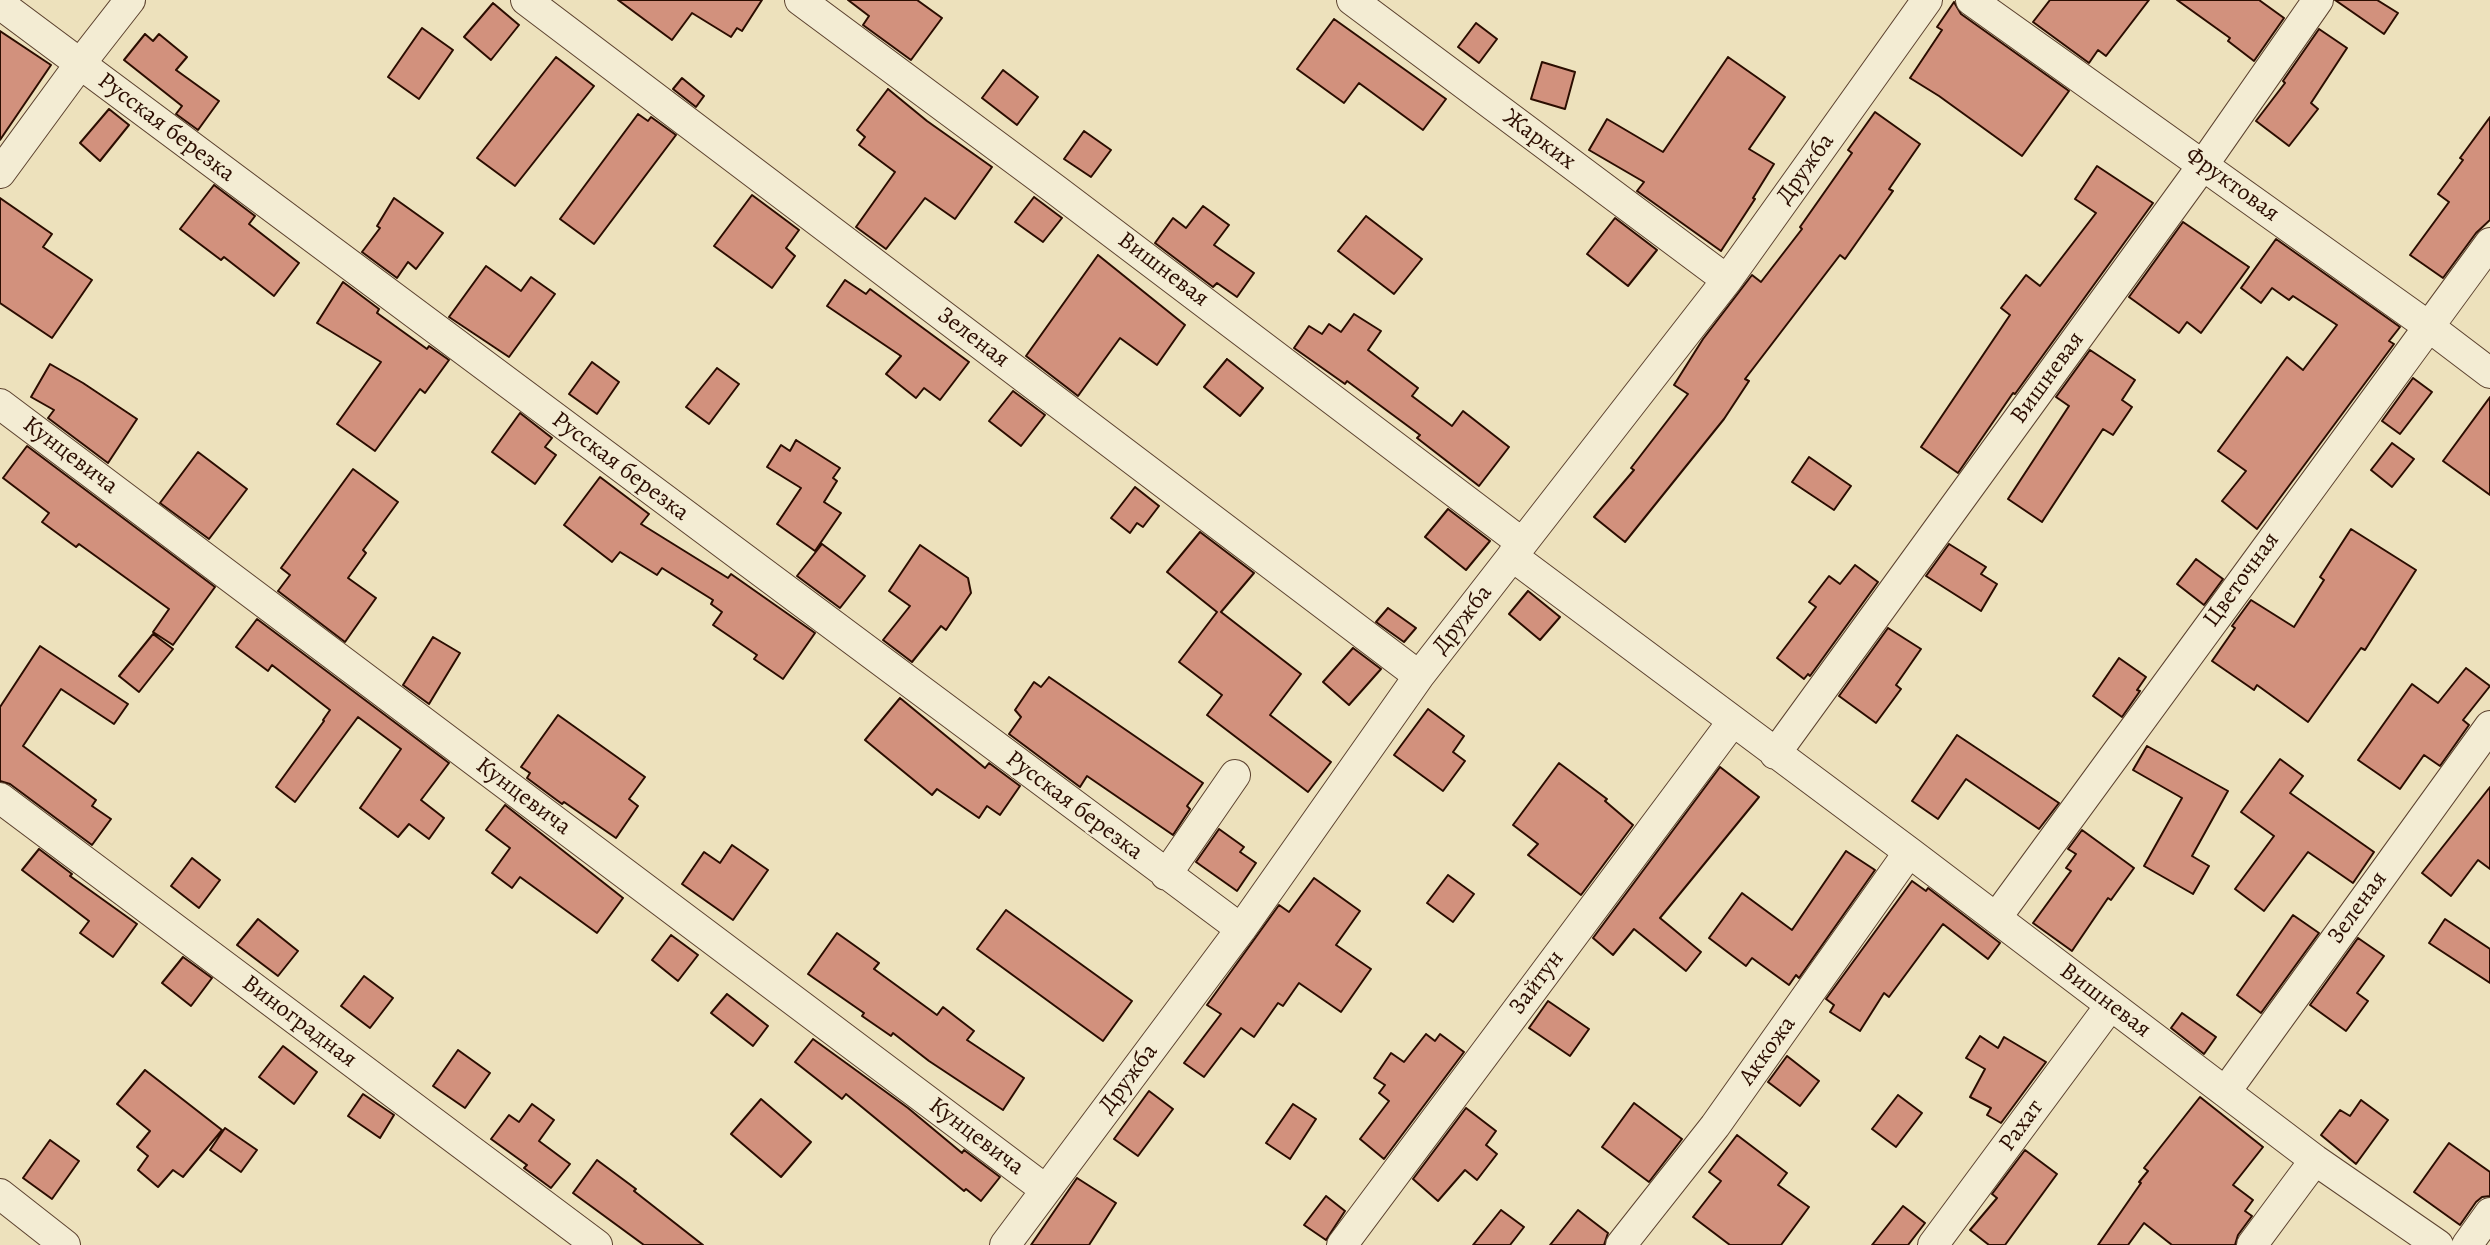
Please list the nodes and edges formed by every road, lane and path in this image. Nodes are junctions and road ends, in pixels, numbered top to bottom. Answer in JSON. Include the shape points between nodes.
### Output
{"nodes":[{"id":1,"x":130,"y":0,"type":"edge"},
{"id":2,"x":526,"y":0,"type":"edge"},
{"id":3,"x":800,"y":0,"type":"edge"},
{"id":4,"x":1352,"y":0,"type":"edge"},
{"id":5,"x":1927,"y":0,"type":"edge"},
{"id":6,"x":1971,"y":0,"type":"edge"},
{"id":7,"x":2318,"y":0,"type":"edge"},
{"id":8,"x":0,"y":4,"type":"edge"},
{"id":9,"x":80,"y":64,"type":"junction"},
{"id":10,"x":2203,"y":165,"type":"junction"},
{"id":11,"x":0,"y":173,"type":"edge"},
{"id":12,"x":2490,"y":243,"type":"edge"},
{"id":13,"x":1727,"y":280,"type":"junction"},
{"id":14,"x":2428,"y":326,"type":"junction"},
{"id":15,"x":2490,"y":373,"type":"edge"},
{"id":16,"x":0,"y":404,"type":"edge"},
{"id":17,"x":1517,"y":550,"type":"junction"},
{"id":18,"x":1419,"y":676,"type":"junction"},
{"id":19,"x":1733,"y":721,"type":"junction"},
{"id":20,"x":2490,"y":726,"type":"edge"},
{"id":21,"x":1775,"y":754,"type":"junction"},
{"id":22,"x":1235,"y":775,"type":"dead end"},
{"id":23,"x":0,"y":798,"type":"edge"},
{"id":24,"x":1909,"y":852,"type":"junction"},
{"id":25,"x":1166,"y":875,"type":"junction"},
{"id":26,"x":1996,"y":918,"type":"junction"},
{"id":27,"x":1241,"y":929,"type":"junction"},
{"id":28,"x":2110,"y":1006,"type":"junction"},
{"id":29,"x":2226,"y":1091,"type":"junction"},
{"id":30,"x":2315,"y":1160,"type":"junction"},
{"id":31,"x":1046,"y":1190,"type":"junction"},
{"id":32,"x":0,"y":1194,"type":"edge"},
{"id":33,"x":2490,"y":1213,"type":"edge"},
{"id":34,"x":65,"y":1245,"type":"edge"},
{"id":35,"x":597,"y":1245,"type":"edge"},
{"id":36,"x":1005,"y":1245,"type":"edge"},
{"id":37,"x":1342,"y":1245,"type":"edge"},
{"id":38,"x":1621,"y":1245,"type":"edge"},
{"id":39,"x":1933,"y":1245,"type":"edge"},
{"id":40,"x":2252,"y":1245,"type":"edge"},
{"id":41,"x":2438,"y":1245,"type":"edge"},
{"id":42,"x":2468,"y":1245,"type":"edge"}],
"edges":[{"from":1,"to":9,"type":"street"},
{"from":2,"to":18,"type":"street","name":"Зеленая"},
{"from":3,"to":17,"type":"street","name":"Вишневая","via":[[1089,214]]},
{"from":4,"to":13,"type":"street","name":"Жарких"},
{"from":5,"to":13,"type":"street","name":"Дружба"},
{"from":6,"to":10,"type":"street","name":"Фруктовая"},
{"from":7,"to":10,"type":"street","name":"Вишневая"},
{"from":8,"to":9,"type":"street","name":"Русская березка"},
{"from":9,"to":11,"type":"street"},
{"from":9,"to":25,"type":"street","name":"Русская березка"},
{"from":10,"to":14,"type":"street","name":"Фруктовая"},
{"from":10,"to":21,"type":"street","name":"Вишневая"},
{"from":12,"to":14,"type":"street","name":"Цветочная"},
{"from":13,"to":17,"type":"street","name":"Дружба"},
{"from":14,"to":15,"type":"street","name":"Фруктовая"},
{"from":14,"to":26,"type":"street","name":"Цветочная"},
{"from":16,"to":31,"type":"street","name":"Кунцевича"},
{"from":17,"to":18,"type":"street","name":"Дружба"},
{"from":17,"to":19,"type":"street","name":"Вишневая"},
{"from":18,"to":27,"type":"street","name":"Дружба"},
{"from":19,"to":21,"type":"street","name":"Вишневая"},
{"from":19,"to":37,"type":"street","name":"Зайтун"},
{"from":20,"to":29,"type":"street","name":"Зеленая"},
{"from":21,"to":24,"type":"street","name":"Вишневая"},
{"from":22,"to":25,"type":"street"},
{"from":23,"to":35,"type":"street","name":"Виноградная"},
{"from":24,"to":26,"type":"street","name":"Вишневая"},
{"from":24,"to":38,"type":"street","name":"Аккожа","via":[[1715,1126]]},
{"from":25,"to":27,"type":"street","name":"Русская березка"},
{"from":26,"to":28,"type":"street","name":"Вишневая"},
{"from":27,"to":31,"type":"street","name":"Дружба"},
{"from":28,"to":29,"type":"street","name":"Вишневая"},
{"from":28,"to":39,"type":"street","name":"Рахат"},
{"from":29,"to":30,"type":"street","name":"Вишневая"},
{"from":30,"to":40,"type":"street"},
{"from":30,"to":41,"type":"street","name":"Вишневая"},
{"from":31,"to":36,"type":"street","name":"Дружба"},
{"from":32,"to":34,"type":"street"},
{"from":33,"to":42,"type":"street"}]}
